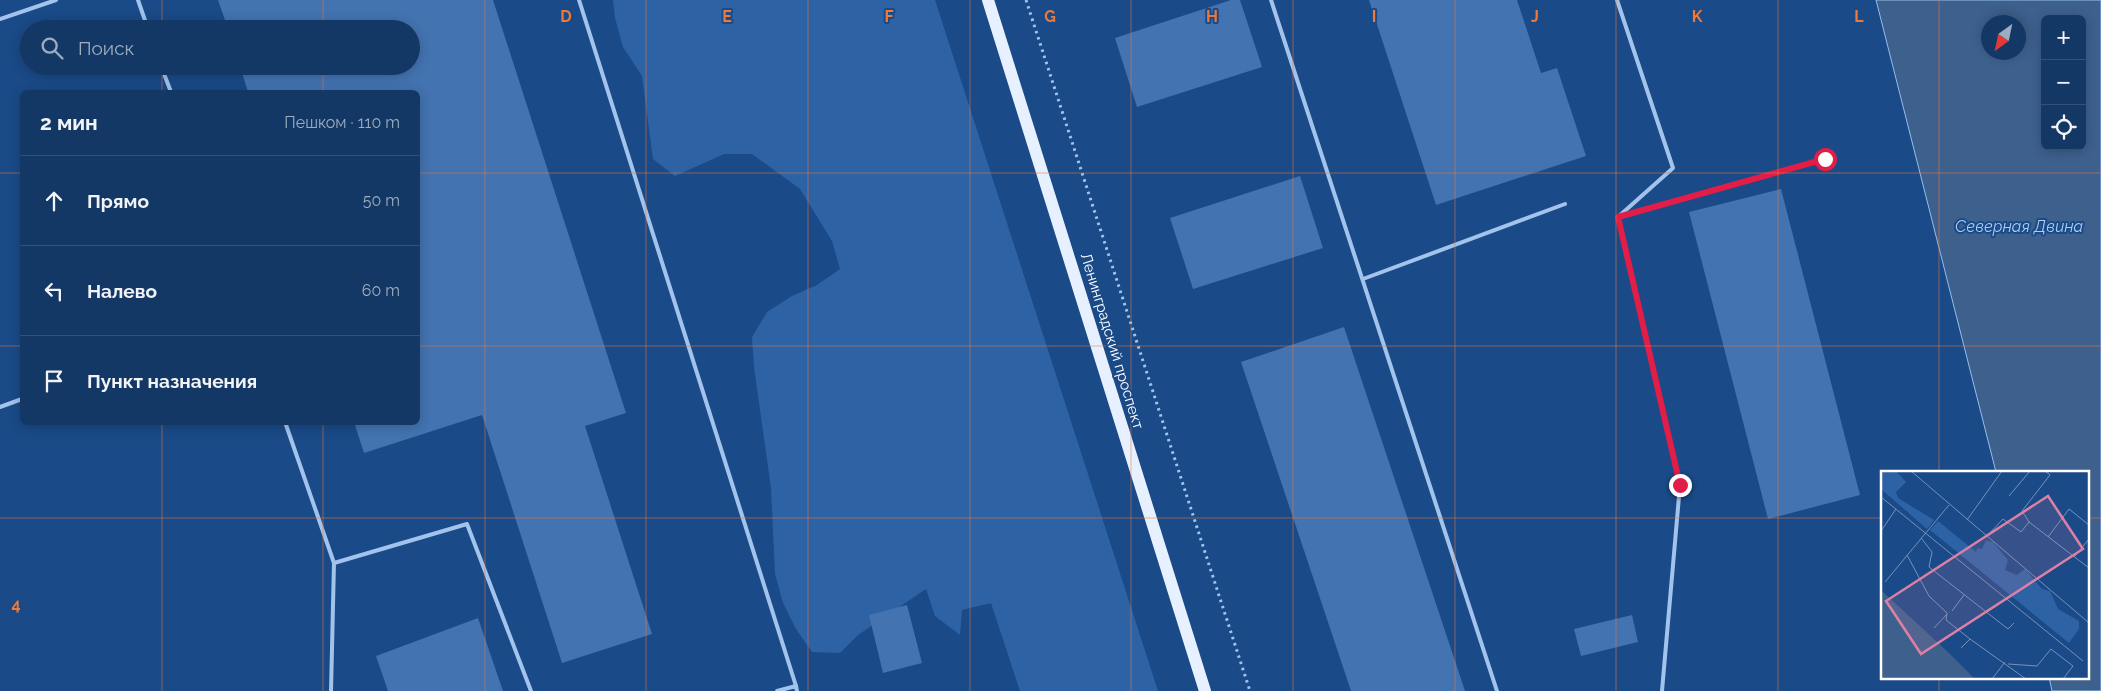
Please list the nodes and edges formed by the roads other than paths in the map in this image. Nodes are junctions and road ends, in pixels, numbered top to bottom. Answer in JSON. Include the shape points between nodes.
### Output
{"nodes":[{"id":1,"x":56,"y":0,"type":"edge"},
{"id":2,"x":138,"y":0,"type":"edge"},
{"id":3,"x":579,"y":0,"type":"edge"},
{"id":4,"x":988,"y":0,"type":"edge"},
{"id":5,"x":1271,"y":0,"type":"edge"},
{"id":6,"x":1617,"y":0,"type":"edge"},
{"id":7,"x":0,"y":19,"type":"edge"},
{"id":8,"x":145,"y":20,"type":"edge"},
{"id":9,"x":165,"y":75,"type":"edge"},
{"id":10,"x":169,"y":90,"type":"edge"},
{"id":11,"x":1825,"y":159,"type":"dead end"},
{"id":12,"x":1565,"y":204,"type":"dead end"},
{"id":13,"x":1618,"y":217,"type":"junction"},
{"id":14,"x":1363,"y":279,"type":"junction"},
{"id":15,"x":20,"y":400,"type":"edge"},
{"id":16,"x":0,"y":407,"type":"edge"},
{"id":17,"x":286,"y":425,"type":"edge"},
{"id":18,"x":334,"y":562,"type":"junction"},
{"id":19,"x":797,"y":689,"type":"edge"},
{"id":20,"x":331,"y":691,"type":"edge"},
{"id":21,"x":531,"y":691,"type":"edge"},
{"id":22,"x":777,"y":691,"type":"edge"},
{"id":23,"x":1205,"y":691,"type":"edge"},
{"id":24,"x":1497,"y":691,"type":"edge"},
{"id":25,"x":1662,"y":691,"type":"edge"}],
"edges":[{"from":1,"to":7,"type":"lane"},
{"from":2,"to":8,"type":"lane"},
{"from":3,"to":19,"type":"lane"},
{"from":4,"to":23,"type":"main road","name":"Ленинградский проспект"},
{"from":5,"to":14,"type":"lane"},
{"from":6,"to":13,"type":"lane","via":[[1673,168]]},
{"from":9,"to":10,"type":"lane"},
{"from":11,"to":13,"type":"lane"},
{"from":12,"to":14,"type":"lane"},
{"from":13,"to":25,"type":"lane","via":[[1680,485]]},
{"from":14,"to":24,"type":"lane"},
{"from":15,"to":16,"type":"lane"},
{"from":17,"to":18,"type":"lane"},
{"from":18,"to":20,"type":"lane"},
{"from":18,"to":21,"type":"lane","via":[[467,524]]},
{"from":19,"to":22,"type":"lane"}]}
